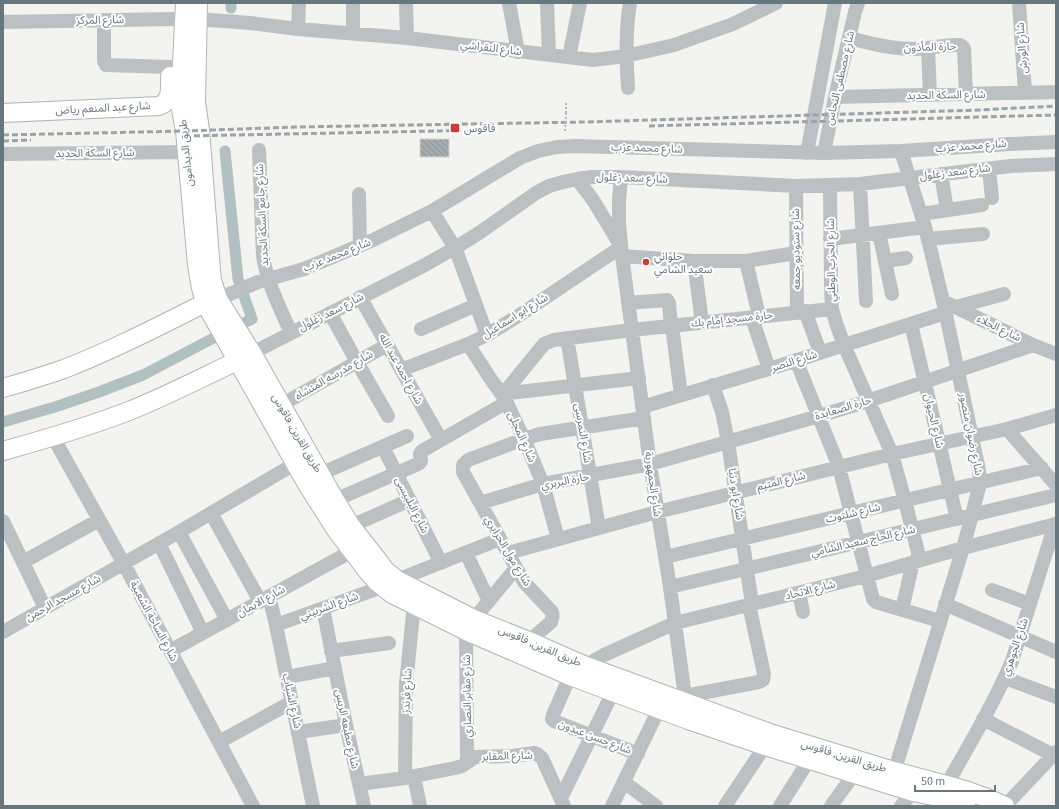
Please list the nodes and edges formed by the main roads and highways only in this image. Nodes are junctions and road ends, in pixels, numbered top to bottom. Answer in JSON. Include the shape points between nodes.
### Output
{"nodes":[{"id":1,"x":188,"y":13,"type":"edge"},
{"id":2,"x":3,"y":113,"type":"edge"},
{"id":3,"x":199,"y":217,"type":"junction"},
{"id":4,"x":217,"y":304,"type":"junction"},
{"id":5,"x":241,"y":351,"type":"junction"},
{"id":6,"x":3,"y":388,"type":"edge"},
{"id":7,"x":3,"y":451,"type":"edge"},
{"id":8,"x":390,"y":583,"type":"junction"},
{"id":9,"x":470,"y":625,"type":"junction"},
{"id":10,"x":577,"y":673,"type":"junction"},
{"id":11,"x":686,"y":706,"type":"junction"},
{"id":12,"x":892,"y":778,"type":"junction"},
{"id":13,"x":966,"y":806,"type":"edge"},
{"id":14,"x":1005,"y":806,"type":"edge"}],
"edges":[{"from":1,"to":2,"type":"main road","name":"شارع عبد المنعم رياض","via":[[170,68],[169,97],[162,105]]},
{"from":1,"to":3,"type":"main road","name":"طريق الديدامون","via":[[201,136]]},
{"from":1,"to":3,"type":"main road","name":"طريق الديدامون","via":[[180,104]]},
{"from":3,"to":4,"type":"main road","name":"طريق الديدامون","via":[[196,265],[201,288]]},
{"from":4,"to":5,"type":"main road","name":"طريق القرين, فاقوس"},
{"from":4,"to":6,"type":"main road","via":[[89,359]]},
{"from":5,"to":7,"type":"main road","name":"شارع سعد زغلول","via":[[166,395],[129,411],[92,425]]},
{"from":5,"to":8,"type":"main road","name":"طريق القرين, فاقوس","via":[[281,405],[335,500],[382,567]]},
{"from":5,"to":8,"type":"main road","name":"طريق القرين, فاقوس","via":[[296,463],[322,508],[372,577]]},
{"from":8,"to":9,"type":"main road","name":"طريق القرين, فاقوس"},
{"from":8,"to":9,"type":"main road","name":"طريق القرين, فاقوس","via":[[392,594]]},
{"from":9,"to":10,"type":"main road","name":"طريق القرين, فاقوس"},
{"from":9,"to":10,"type":"main road","name":"طريق القرين, فاقوس","via":[[529,641]]},
{"from":10,"to":11,"type":"main road","name":"طريق القرين, فاقوس"},
{"from":10,"to":11,"type":"main road","name":"طريق القرين, فاقوس","via":[[613,692],[659,709]]},
{"from":11,"to":12,"type":"main road","name":"طريق القرين, فاقوس","via":[[770,733]]},
{"from":11,"to":12,"type":"main road","name":"طريق القرين, فاقوس","via":[[764,746],[854,774]]},
{"from":12,"to":13,"type":"main road","name":"طريق القرين, فاقوس","via":[[913,792]]},
{"from":12,"to":14,"type":"main road","name":"طريق القرين, فاقوس","via":[[947,784]]}]}
